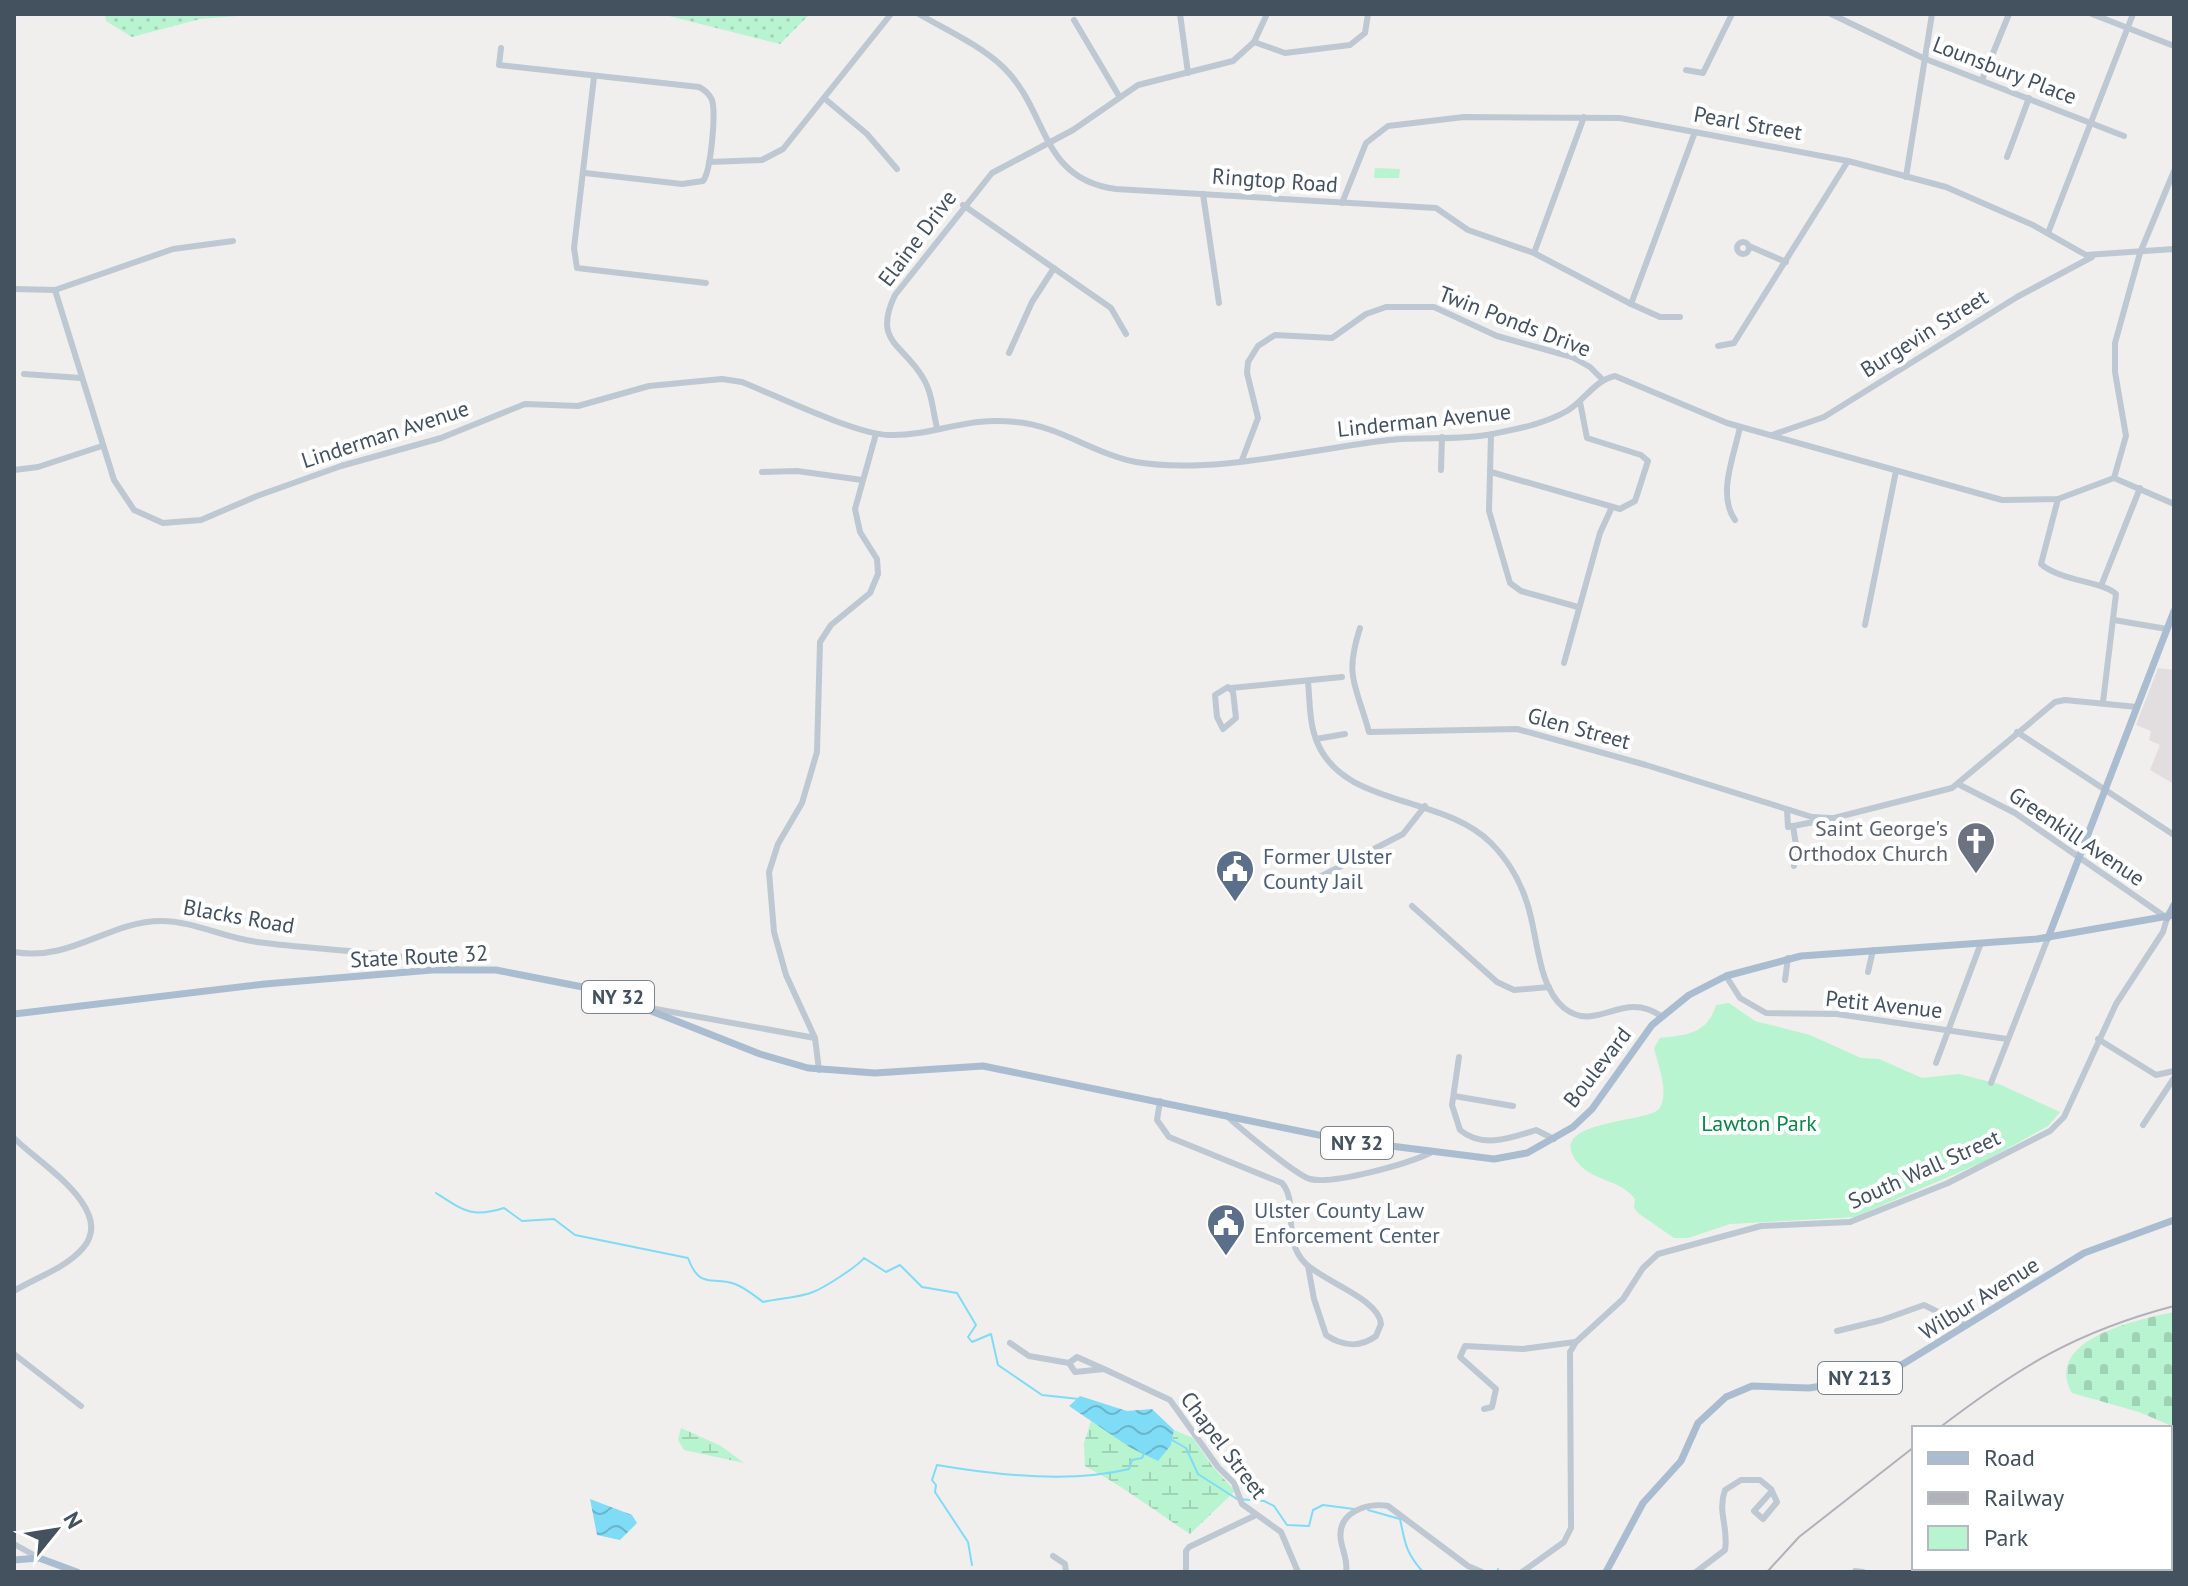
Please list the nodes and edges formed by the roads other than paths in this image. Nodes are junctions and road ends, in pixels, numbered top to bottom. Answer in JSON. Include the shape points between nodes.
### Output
{"nodes":[{"id":1,"x":891,"y":14,"type":"edge"},
{"id":2,"x":919,"y":14,"type":"edge"},
{"id":3,"x":1180,"y":14,"type":"edge"},
{"id":4,"x":1267,"y":14,"type":"edge"},
{"id":5,"x":1368,"y":14,"type":"edge"},
{"id":6,"x":1732,"y":14,"type":"edge"},
{"id":7,"x":1831,"y":14,"type":"edge"},
{"id":8,"x":1932,"y":14,"type":"edge"},
{"id":9,"x":2009,"y":14,"type":"edge"},
{"id":10,"x":2092,"y":14,"type":"edge"},
{"id":11,"x":2133,"y":14,"type":"edge"},
{"id":12,"x":1074,"y":20,"type":"dead end"},
{"id":13,"x":2128,"y":28,"type":"junction"},
{"id":14,"x":1254,"y":42,"type":"junction"},
{"id":15,"x":2174,"y":46,"type":"edge"},
{"id":16,"x":501,"y":48,"type":"dead end"},
{"id":17,"x":1923,"y":58,"type":"junction"},
{"id":18,"x":1686,"y":70,"type":"dead end"},
{"id":19,"x":1188,"y":73,"type":"junction"},
{"id":20,"x":594,"y":77,"type":"junction"},
{"id":21,"x":1982,"y":80,"type":"junction"},
{"id":22,"x":1119,"y":96,"type":"junction"},
{"id":23,"x":824,"y":98,"type":"junction"},
{"id":24,"x":2029,"y":98,"type":"junction"},
{"id":25,"x":1584,"y":117,"type":"junction"},
{"id":26,"x":2093,"y":123,"type":"junction"},
{"id":27,"x":1695,"y":132,"type":"junction"},
{"id":28,"x":2124,"y":136,"type":"dead end"},
{"id":29,"x":1048,"y":143,"type":"junction"},
{"id":30,"x":2007,"y":157,"type":"dead end"},
{"id":31,"x":1848,"y":161,"type":"junction"},
{"id":32,"x":709,"y":162,"type":"junction"},
{"id":33,"x":897,"y":169,"type":"dead end"},
{"id":34,"x":2174,"y":171,"type":"edge"},
{"id":35,"x":585,"y":173,"type":"junction"},
{"id":36,"x":1906,"y":177,"type":"junction"},
{"id":37,"x":1203,"y":194,"type":"junction"},
{"id":38,"x":1342,"y":203,"type":"junction"},
{"id":39,"x":963,"y":205,"type":"junction"},
{"id":40,"x":2048,"y":233,"type":"junction"},
{"id":41,"x":233,"y":241,"type":"dead end"},
{"id":42,"x":1749,"y":246,"type":"dead end"},
{"id":43,"x":2174,"y":249,"type":"edge"},
{"id":44,"x":1534,"y":253,"type":"junction"},
{"id":45,"x":2140,"y":253,"type":"junction"},
{"id":46,"x":2092,"y":257,"type":"junction"},
{"id":47,"x":1786,"y":262,"type":"junction"},
{"id":48,"x":1054,"y":268,"type":"junction"},
{"id":49,"x":706,"y":283,"type":"dead end"},
{"id":50,"x":14,"y":289,"type":"edge"},
{"id":51,"x":55,"y":290,"type":"junction"},
{"id":52,"x":1219,"y":303,"type":"dead end"},
{"id":53,"x":1631,"y":304,"type":"junction"},
{"id":54,"x":1680,"y":317,"type":"dead end"},
{"id":55,"x":1126,"y":334,"type":"dead end"},
{"id":56,"x":1718,"y":346,"type":"dead end"},
{"id":57,"x":1009,"y":353,"type":"dead end"},
{"id":58,"x":24,"y":374,"type":"dead end"},
{"id":59,"x":81,"y":378,"type":"junction"},
{"id":60,"x":1603,"y":380,"type":"junction"},
{"id":61,"x":1580,"y":402,"type":"junction"},
{"id":62,"x":1740,"y":427,"type":"junction"},
{"id":63,"x":937,"y":428,"type":"junction"},
{"id":64,"x":879,"y":434,"type":"junction"},
{"id":65,"x":1491,"y":435,"type":"junction"},
{"id":66,"x":1772,"y":435,"type":"junction"},
{"id":67,"x":1442,"y":437,"type":"junction"},
{"id":68,"x":102,"y":446,"type":"junction"},
{"id":69,"x":1242,"y":460,"type":"junction"},
{"id":70,"x":14,"y":470,"type":"edge"},
{"id":71,"x":1441,"y":470,"type":"dead end"},
{"id":72,"x":1896,"y":471,"type":"junction"},
{"id":73,"x":762,"y":472,"type":"dead end"},
{"id":74,"x":1491,"y":472,"type":"junction"},
{"id":75,"x":2114,"y":478,"type":"junction"},
{"id":76,"x":862,"y":480,"type":"junction"},
{"id":77,"x":2140,"y":488,"type":"junction"},
{"id":78,"x":2058,"y":499,"type":"junction"},
{"id":79,"x":2174,"y":504,"type":"edge"},
{"id":80,"x":1612,"y":507,"type":"junction"},
{"id":81,"x":1735,"y":520,"type":"dead end"},
{"id":82,"x":2101,"y":586,"type":"junction"},
{"id":83,"x":1578,"y":607,"type":"junction"},
{"id":84,"x":2174,"y":611,"type":"edge"},
{"id":85,"x":2114,"y":620,"type":"junction"},
{"id":86,"x":1865,"y":625,"type":"dead end"},
{"id":87,"x":1360,"y":628,"type":"dead end"},
{"id":88,"x":2167,"y":629,"type":"junction"},
{"id":89,"x":1564,"y":663,"type":"dead end"},
{"id":90,"x":1342,"y":677,"type":"dead end"},
{"id":91,"x":1308,"y":682,"type":"junction"},
{"id":92,"x":1231,"y":688,"type":"junction"},
{"id":93,"x":2103,"y":702,"type":"junction"},
{"id":94,"x":2137,"y":707,"type":"junction"},
{"id":95,"x":2017,"y":732,"type":"junction"},
{"id":96,"x":1345,"y":734,"type":"dead end"},
{"id":97,"x":1316,"y":739,"type":"junction"},
{"id":98,"x":1958,"y":784,"type":"junction"},
{"id":99,"x":2105,"y":789,"type":"junction"},
{"id":100,"x":1425,"y":806,"type":"junction"},
{"id":101,"x":1787,"y":810,"type":"junction"},
{"id":102,"x":1831,"y":818,"type":"junction"},
{"id":103,"x":1790,"y":827,"type":"junction"},
{"id":104,"x":2174,"y":835,"type":"edge"},
{"id":105,"x":2079,"y":857,"type":"junction"},
{"id":106,"x":1794,"y":866,"type":"dead end"},
{"id":107,"x":1286,"y":887,"type":"dead end"},
{"id":108,"x":2174,"y":905,"type":"edge"},
{"id":109,"x":1412,"y":906,"type":"dead end"},
{"id":110,"x":2172,"y":918,"type":"edge"},
{"id":111,"x":2048,"y":938,"type":"junction"},
{"id":112,"x":1981,"y":943,"type":"junction"},
{"id":113,"x":1873,"y":950,"type":"junction"},
{"id":114,"x":14,"y":952,"type":"edge"},
{"id":115,"x":1788,"y":958,"type":"junction"},
{"id":116,"x":461,"y":969,"type":"junction"},
{"id":117,"x":1868,"y":972,"type":"dead end"},
{"id":118,"x":1726,"y":976,"type":"junction"},
{"id":119,"x":1785,"y":980,"type":"dead end"},
{"id":120,"x":1549,"y":987,"type":"junction"},
{"id":121,"x":646,"y":1008,"type":"junction"},
{"id":122,"x":14,"y":1014,"type":"edge"},
{"id":123,"x":1661,"y":1016,"type":"junction"},
{"id":124,"x":1949,"y":1028,"type":"junction"},
{"id":125,"x":815,"y":1038,"type":"junction"},
{"id":126,"x":2007,"y":1039,"type":"junction"},
{"id":127,"x":2098,"y":1039,"type":"junction"},
{"id":128,"x":1459,"y":1057,"type":"dead end"},
{"id":129,"x":1936,"y":1063,"type":"dead end"},
{"id":130,"x":819,"y":1070,"type":"junction"},
{"id":131,"x":906,"y":1070,"type":"joint"},
{"id":132,"x":2174,"y":1071,"type":"edge"},
{"id":133,"x":2174,"y":1078,"type":"edge"},
{"id":134,"x":1991,"y":1083,"type":"dead end"},
{"id":135,"x":1454,"y":1096,"type":"junction"},
{"id":136,"x":1160,"y":1101,"type":"junction"},
{"id":137,"x":1513,"y":1106,"type":"dead end"},
{"id":138,"x":1226,"y":1115,"type":"junction"},
{"id":139,"x":2143,"y":1125,"type":"dead end"},
{"id":140,"x":14,"y":1138,"type":"edge"},
{"id":141,"x":1554,"y":1140,"type":"junction"},
{"id":142,"x":1430,"y":1153,"type":"junction"},
{"id":143,"x":2174,"y":1220,"type":"edge"},
{"id":144,"x":1308,"y":1266,"type":"junction"},
{"id":145,"x":14,"y":1291,"type":"edge"},
{"id":146,"x":1964,"y":1325,"type":"junction"},
{"id":147,"x":1837,"y":1331,"type":"dead end"},
{"id":148,"x":1576,"y":1342,"type":"junction"},
{"id":149,"x":1010,"y":1343,"type":"dead end"},
{"id":150,"x":14,"y":1354,"type":"edge"},
{"id":151,"x":1069,"y":1363,"type":"junction"},
{"id":152,"x":1104,"y":1369,"type":"junction"},
{"id":153,"x":81,"y":1406,"type":"dead end"},
{"id":154,"x":1484,"y":1409,"type":"dead end"},
{"id":155,"x":1772,"y":1491,"type":"dead end"},
{"id":156,"x":1254,"y":1516,"type":"junction"},
{"id":157,"x":14,"y":1544,"type":"edge"},
{"id":158,"x":1053,"y":1556,"type":"dead end"},
{"id":159,"x":39,"y":1558,"type":"junction"},
{"id":160,"x":14,"y":1560,"type":"edge"},
{"id":161,"x":1855,"y":1571,"type":"edge"},
{"id":162,"x":77,"y":1572,"type":"edge"},
{"id":163,"x":1066,"y":1572,"type":"edge"},
{"id":164,"x":1186,"y":1572,"type":"edge"},
{"id":165,"x":1298,"y":1572,"type":"edge"},
{"id":166,"x":1346,"y":1572,"type":"edge"},
{"id":167,"x":1482,"y":1572,"type":"edge"},
{"id":168,"x":1522,"y":1572,"type":"edge"},
{"id":169,"x":1606,"y":1572,"type":"edge"},
{"id":170,"x":1696,"y":1572,"type":"edge"},
{"id":171,"x":1863,"y":1572,"type":"edge"}],
"edges":[{"from":1,"to":23,"type":"street"},
{"from":2,"to":29,"type":"street","name":"Ringtop Road","via":[[1005,69]]},
{"from":3,"to":19,"type":"street"},
{"from":4,"to":14,"type":"street"},
{"from":5,"to":14,"type":"street","via":[[1365,33],[1350,45],[1280,53]]},
{"from":6,"to":18,"type":"street","via":[[1703,73]]},
{"from":7,"to":17,"type":"street","name":"Lounsbury Place"},
{"from":8,"to":17,"type":"street"},
{"from":9,"to":21,"type":"street"},
{"from":10,"to":13,"type":"street"},
{"from":11,"to":13,"type":"street"},
{"from":12,"to":22,"type":"street"},
{"from":13,"to":15,"type":"street"},
{"from":13,"to":26,"type":"street"},
{"from":14,"to":19,"type":"street","name":"Elaine Drive","via":[[1227,64]]},
{"from":16,"to":20,"type":"street","via":[[499,65]]},
{"from":17,"to":21,"type":"street","name":"Lounsbury Place"},
{"from":17,"to":36,"type":"street"},
{"from":19,"to":22,"type":"street","name":"Elaine Drive","via":[[1152,80]]},
{"from":20,"to":32,"type":"street","via":[[704,89],[713,109]]},
{"from":20,"to":35,"type":"street"},
{"from":21,"to":24,"type":"street","name":"Lounsbury Place"},
{"from":22,"to":29,"type":"street","name":"Elaine Drive"},
{"from":23,"to":32,"type":"street","via":[[783,149],[769,157]]},
{"from":23,"to":33,"type":"street","via":[[855,121]]},
{"from":24,"to":26,"type":"street","name":"Lounsbury Place"},
{"from":24,"to":30,"type":"street"},
{"from":25,"to":27,"type":"street","name":"Pearl Street"},
{"from":25,"to":38,"type":"street","name":"Pearl Street","via":[[1464,117],[1388,126],[1366,143]]},
{"from":25,"to":44,"type":"street"},
{"from":26,"to":28,"type":"street","name":"Lounsbury Place"},
{"from":26,"to":40,"type":"street"},
{"from":27,"to":31,"type":"street","name":"Pearl Street"},
{"from":27,"to":53,"type":"street"},
{"from":29,"to":37,"type":"street","name":"Ringtop Road","via":[[1071,173],[1095,185]]},
{"from":29,"to":39,"type":"street","name":"Elaine Drive","via":[[1003,165]]},
{"from":31,"to":36,"type":"street","name":"Pearl Street"},
{"from":31,"to":47,"type":"street"},
{"from":32,"to":35,"type":"street","via":[[707,176],[697,184]]},
{"from":34,"to":45,"type":"street"},
{"from":35,"to":49,"type":"street","via":[[574,248],[574,261],[583,271]]},
{"from":36,"to":40,"type":"street","name":"Pearl Street","via":[[1961,192]]},
{"from":37,"to":38,"type":"street","name":"Ringtop Road"},
{"from":37,"to":52,"type":"street"},
{"from":38,"to":44,"type":"street","name":"Ringtop Road","via":[[1436,208],[1468,230]]},
{"from":39,"to":48,"type":"street"},
{"from":39,"to":63,"type":"street","name":"Elaine Drive","via":[[895,295],[887,314],[891,342],[924,378]]},
{"from":40,"to":46,"type":"street","name":"Pearl Street"},
{"from":41,"to":51,"type":"street","via":[[173,249]]},
{"from":42,"to":47,"type":"street"},
{"from":43,"to":45,"type":"street"},
{"from":44,"to":53,"type":"street","name":"Ringtop Road"},
{"from":45,"to":46,"type":"street"},
{"from":45,"to":75,"type":"street","via":[[2113,355],[2126,436]]},
{"from":46,"to":66,"type":"street","name":"Burgevin Street","via":[[2017,297],[1824,417]]},
{"from":47,"to":56,"type":"street","via":[[1734,343]]},
{"from":48,"to":55,"type":"street","via":[[1111,308]]},
{"from":48,"to":57,"type":"street"},
{"from":50,"to":51,"type":"street"},
{"from":51,"to":59,"type":"street","name":"Linderman Avenue"},
{"from":53,"to":54,"type":"street","name":"Ringtop Road","via":[[1660,317]]},
{"from":58,"to":59,"type":"street"},
{"from":59,"to":68,"type":"street","name":"Linderman Avenue"},
{"from":60,"to":61,"type":"street","name":"Linderman Avenue"},
{"from":60,"to":62,"type":"street","via":[[1625,379]]},
{"from":60,"to":69,"type":"street","name":"Twin Ponds Drive","via":[[1572,357],[1497,336],[1434,307],[1386,307],[1332,338],[1275,335],[1258,346],[1247,373],[1258,418]]},
{"from":61,"to":65,"type":"street","name":"Linderman Avenue","via":[[1547,421]]},
{"from":61,"to":80,"type":"street","via":[[1587,438],[1648,461],[1635,501]]},
{"from":62,"to":66,"type":"street"},
{"from":62,"to":81,"type":"street","via":[[1725,494],[1726,508]]},
{"from":63,"to":64,"type":"street","name":"Linderman Avenue"},
{"from":63,"to":69,"type":"street","name":"Linderman Avenue","via":[[973,420],[1018,422],[1052,428],[1138,462]]},
{"from":64,"to":68,"type":"street","name":"Linderman Avenue","via":[[736,381],[649,386],[588,405],[516,406],[441,438],[341,466],[185,523],[155,521],[134,510],[120,493]]},
{"from":64,"to":76,"type":"street"},
{"from":65,"to":67,"type":"street","name":"Linderman Avenue"},
{"from":65,"to":74,"type":"street"},
{"from":66,"to":72,"type":"street"},
{"from":67,"to":69,"type":"street","name":"Linderman Avenue"},
{"from":67,"to":71,"type":"street"},
{"from":68,"to":70,"type":"street"},
{"from":72,"to":78,"type":"street","via":[[2002,500]]},
{"from":72,"to":86,"type":"street"},
{"from":73,"to":76,"type":"street"},
{"from":74,"to":80,"type":"street"},
{"from":74,"to":83,"type":"street","via":[[1489,511],[1512,586]]},
{"from":75,"to":77,"type":"street"},
{"from":75,"to":78,"type":"street"},
{"from":76,"to":125,"type":"street","via":[[855,516],[877,559],[878,574],[870,593],[831,625],[820,642],[817,752],[802,803],[772,860],[768,888],[782,964]]},
{"from":77,"to":79,"type":"street"},
{"from":77,"to":82,"type":"street"},
{"from":78,"to":82,"type":"street","via":[[2041,564],[2053,573]]},
{"from":80,"to":83,"type":"street"},
{"from":82,"to":85,"type":"street","via":[[2116,594]]},
{"from":83,"to":89,"type":"street"},
{"from":84,"to":88,"type":"main road"},
{"from":85,"to":88,"type":"street"},
{"from":85,"to":93,"type":"street"},
{"from":87,"to":101,"type":"street","name":"Glen Street","via":[[1351,675],[1369,732],[1517,729]]},
{"from":88,"to":94,"type":"main road"},
{"from":90,"to":91,"type":"street"},
{"from":91,"to":92,"type":"street"},
{"from":91,"to":97,"type":"street"},
{"from":92,"to":92,"type":"street","via":[[1215,695],[1223,729],[1236,718]]},
{"from":93,"to":94,"type":"street"},
{"from":93,"to":95,"type":"street","via":[[2055,702]]},
{"from":94,"to":99,"type":"main road"},
{"from":95,"to":98,"type":"street"},
{"from":95,"to":99,"type":"street"},
{"from":96,"to":97,"type":"street"},
{"from":97,"to":100,"type":"street","via":[[1348,780]]},
{"from":98,"to":102,"type":"street"},
{"from":98,"to":105,"type":"street","name":"Greenkill Avenue","via":[[2015,813]]},
{"from":99,"to":104,"type":"street"},
{"from":99,"to":105,"type":"main road"},
{"from":100,"to":107,"type":"street","via":[[1403,834],[1310,882]]},
{"from":100,"to":120,"type":"street","via":[[1482,835],[1514,872]]},
{"from":101,"to":102,"type":"street","name":"Glen Street"},
{"from":101,"to":103,"type":"street"},
{"from":102,"to":103,"type":"street"},
{"from":103,"to":106,"type":"street","via":[[1797,851]]},
{"from":105,"to":110,"type":"street","name":"Greenkill Avenue"},
{"from":105,"to":111,"type":"main road"},
{"from":108,"to":110,"type":"main road"},
{"from":109,"to":120,"type":"street","via":[[1497,982],[1514,990]]},
{"from":110,"to":111,"type":"main road","name":"Boulevard","number":"NY 32"},
{"from":110,"to":127,"type":"street","name":"South Wall Street"},
{"from":111,"to":112,"type":"main road","name":"Boulevard","number":"NY 32"},
{"from":111,"to":126,"type":"street"},
{"from":112,"to":113,"type":"main road","name":"Boulevard","number":"NY 32"},
{"from":112,"to":124,"type":"street"},
{"from":113,"to":115,"type":"main road","name":"Boulevard","number":"NY 32"},
{"from":113,"to":117,"type":"street"},
{"from":114,"to":116,"type":"street","name":"Blacks Road","via":[[43,955],[163,921],[256,942],[401,956]]},
{"from":115,"to":118,"type":"main road","name":"Boulevard","number":"NY 32"},
{"from":115,"to":119,"type":"street"},
{"from":116,"to":121,"type":"main road","name":"State Route 32","number":"NY 32","via":[[568,981]]},
{"from":116,"to":122,"type":"main road","name":"State Route 32","number":"NY 32","via":[[265,984]]},
{"from":118,"to":123,"type":"main road","name":"Boulevard","number":"NY 32"},
{"from":118,"to":124,"type":"street","name":"Petit Avenue","via":[[1740,998],[1766,1013],[1837,1014]]},
{"from":120,"to":123,"type":"street","via":[[1576,1015],[1642,1005]]},
{"from":121,"to":125,"type":"street"},
{"from":121,"to":130,"type":"main road","name":"State Route 32","number":"NY 32","via":[[760,1054]]},
{"from":123,"to":141,"type":"main road","name":"Boulevard","number":"NY 32","via":[[1592,1109]]},
{"from":124,"to":126,"type":"street","name":"Petit Avenue"},
{"from":124,"to":129,"type":"street"},
{"from":125,"to":130,"type":"street"},
{"from":126,"to":134,"type":"street"},
{"from":127,"to":132,"type":"street","via":[[2156,1075]]},
{"from":127,"to":148,"type":"street","name":"South Wall Street","via":[[2064,1117],[2036,1139],[1948,1183],[1850,1222],[1761,1226],[1668,1250],[1650,1260],[1623,1299]]},
{"from":128,"to":135,"type":"street"},
{"from":130,"to":131,"type":"main road","name":"State Route 32","number":"NY 32"},
{"from":131,"to":136,"type":"main road","name":"Boulevard","number":"NY 32","via":[[983,1066]]},
{"from":133,"to":139,"type":"street"},
{"from":135,"to":137,"type":"street"},
{"from":135,"to":141,"type":"street","via":[[1455,1122],[1474,1138],[1507,1139],[1536,1130]]},
{"from":136,"to":138,"type":"main road","name":"Boulevard","number":"NY 32"},
{"from":136,"to":144,"type":"street","via":[[1157,1120],[1169,1137],[1284,1185],[1290,1196],[1289,1230]]},
{"from":138,"to":142,"type":"main road","name":"Boulevard","number":"NY 32"},
{"from":138,"to":142,"type":"street","via":[[1310,1180],[1383,1171]]},
{"from":140,"to":145,"type":"street","via":[[75,1191],[91,1225],[82,1250]]},
{"from":141,"to":142,"type":"main road","name":"Boulevard","number":"NY 32","via":[[1527,1153],[1494,1159]]},
{"from":143,"to":146,"type":"main road","name":"Wilbur Avenue","number":"NY 213","via":[[2084,1253]]},
{"from":144,"to":144,"type":"street","via":[[1326,1335],[1354,1345],[1376,1336],[1381,1324],[1378,1311]]},
{"from":146,"to":147,"type":"street","via":[[1924,1305]]},
{"from":146,"to":169,"type":"main road","name":"Wilbur Avenue","number":"NY 213","via":[[1924,1354],[1849,1381],[1809,1388],[1752,1386],[1726,1397],[1698,1423],[1681,1461],[1643,1503]]},
{"from":148,"to":154,"type":"street","via":[[1523,1349],[1465,1346],[1460,1357],[1496,1389],[1492,1407]]},
{"from":148,"to":168,"type":"street","via":[[1569,1358],[1571,1528],[1564,1542]]},
{"from":149,"to":151,"type":"street","name":"Chapel Street","via":[[1029,1356]]},
{"from":150,"to":153,"type":"street"},
{"from":151,"to":152,"type":"street","via":[[1077,1357]]},
{"from":151,"to":152,"type":"street","name":"Chapel Street","via":[[1075,1372]]},
{"from":152,"to":156,"type":"street","name":"Chapel Street","via":[[1174,1404]]},
{"from":155,"to":170,"type":"street","via":[[1751,1478],[1725,1490],[1725,1550]]},
{"from":156,"to":164,"type":"street","via":[[1189,1547]]},
{"from":156,"to":165,"type":"street","name":"Chapel Street","via":[[1281,1532]]},
{"from":157,"to":159,"type":"street"},
{"from":158,"to":163,"type":"street","via":[[1065,1564]]},
{"from":159,"to":160,"type":"main road"},
{"from":159,"to":162,"type":"main road"},
{"from":161,"to":171,"type":"street"},
{"from":166,"to":167,"type":"street","via":[[1341,1530],[1347,1517],[1360,1508],[1388,1506]]}]}
